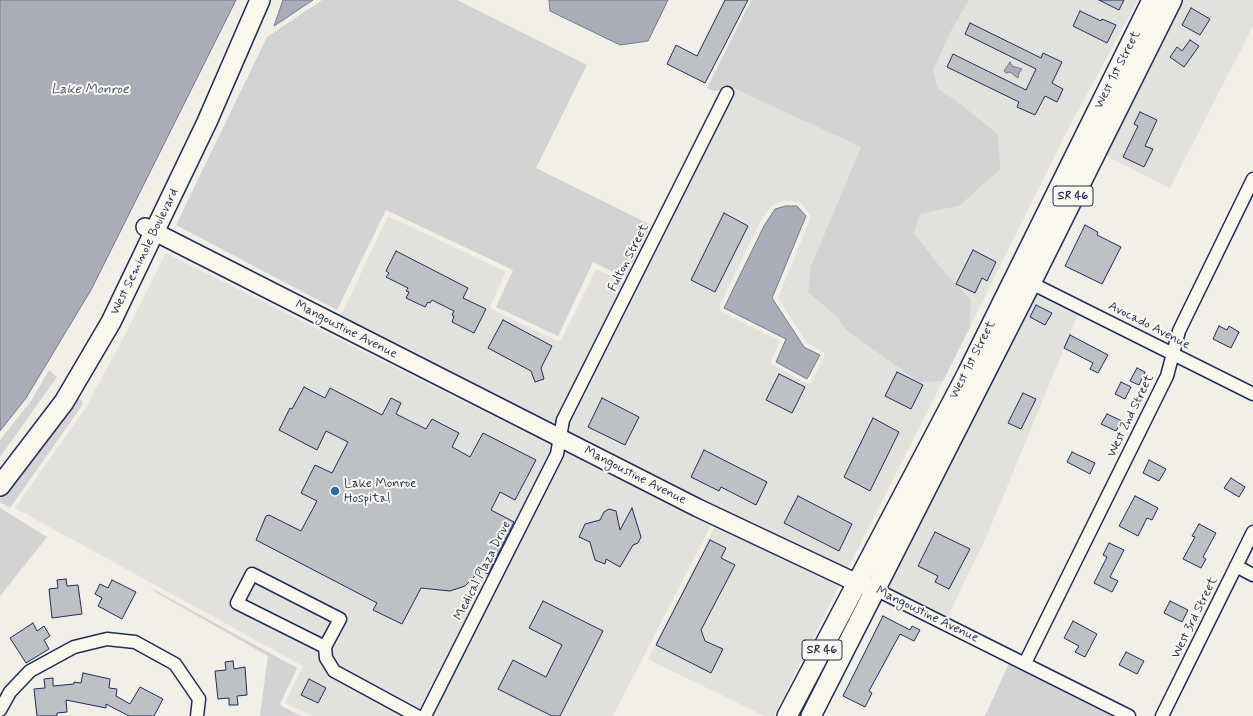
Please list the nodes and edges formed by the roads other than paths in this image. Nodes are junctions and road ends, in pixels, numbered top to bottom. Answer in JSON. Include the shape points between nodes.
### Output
{"nodes":[{"id":1,"x":254,"y":0,"type":"edge"},
{"id":2,"x":260,"y":0,"type":"edge"},
{"id":3,"x":1152,"y":0,"type":"edge"},
{"id":4,"x":1172,"y":0,"type":"edge"},
{"id":5,"x":728,"y":93,"type":"dead end"},
{"id":6,"x":1253,"y":178,"type":"edge"},
{"id":7,"x":150,"y":230,"type":"junction"},
{"id":8,"x":1038,"y":231,"type":"junction"},
{"id":9,"x":1031,"y":283,"type":"junction"},
{"id":10,"x":1173,"y":353,"type":"junction"},
{"id":11,"x":1253,"y":394,"type":"edge"},
{"id":12,"x":559,"y":437,"type":"junction"},
{"id":13,"x":0,"y":467,"type":"edge"},
{"id":14,"x":0,"y":486,"type":"edge"},
{"id":15,"x":1253,"y":532,"type":"edge"},
{"id":16,"x":1236,"y":566,"type":"junction"},
{"id":17,"x":1253,"y":575,"type":"edge"},
{"id":18,"x":857,"y":583,"type":"junction"},
{"id":19,"x":877,"y":590,"type":"junction"},
{"id":20,"x":325,"y":647,"type":"junction"},
{"id":21,"x":1025,"y":663,"type":"junction"},
{"id":22,"x":0,"y":710,"type":"edge"},
{"id":23,"x":197,"y":716,"type":"edge"},
{"id":24,"x":417,"y":716,"type":"edge"},
{"id":25,"x":426,"y":716,"type":"edge"},
{"id":26,"x":787,"y":716,"type":"edge"},
{"id":27,"x":811,"y":716,"type":"edge"},
{"id":28,"x":1129,"y":716,"type":"edge"},
{"id":29,"x":1162,"y":716,"type":"edge"}],
"edges":[{"from":1,"to":7,"type":"main road","name":"West Seminole Boulevard","via":[[218,71]]},
{"from":2,"to":7,"type":"main road","name":"West Seminole Boulevard","via":[[234,64]]},
{"from":3,"to":8,"type":"main road","name":"West 1st Street","number":"SR 46"},
{"from":4,"to":9,"type":"main road","name":"West 1st Street","number":"SR 46"},
{"from":5,"to":12,"type":"street","name":"Fulton Street","via":[[563,420]]},
{"from":6,"to":10,"type":"street","name":"West 2nd Street","via":[[1179,331]]},
{"from":7,"to":12,"type":"street","name":"Mangoustine Avenue"},
{"from":7,"to":13,"type":"main road","name":"West Seminole Boulevard","via":[[80,352]]},
{"from":7,"to":14,"type":"main road","name":"West Seminole Boulevard","via":[[111,322],[76,383]]},
{"from":8,"to":9,"type":"main road","via":[[1039,244],[1030,263]]},
{"from":8,"to":18,"type":"main road","name":"West 1st Street","number":"SR 46","via":[[967,374]]},
{"from":9,"to":10,"type":"street","name":"Avocado Avenue"},
{"from":9,"to":19,"type":"main road","name":"West 1st Street","number":"SR 46"},
{"from":10,"to":11,"type":"street","name":"Avocado Avenue"},
{"from":10,"to":21,"type":"street","name":"West 2nd Street","via":[[1167,376]]},
{"from":12,"to":18,"type":"street","name":"Mangoustine Avenue","via":[[704,511]]},
{"from":12,"to":25,"type":"street","name":"Medical Plaza Drive","via":[[557,454]]},
{"from":15,"to":16,"type":"street","name":"West 3rd Street"},
{"from":16,"to":17,"type":"street"},
{"from":16,"to":29,"type":"street","name":"West 3rd Street"},
{"from":18,"to":19,"type":"street","name":"Mangoustine Avenue"},
{"from":18,"to":26,"type":"main road","name":"West 1st Street","number":"SR 46"},
{"from":19,"to":21,"type":"street","name":"Mangoustine Avenue"},
{"from":19,"to":27,"type":"main road","name":"West 1st Street","number":"SR 46"},
{"from":20,"to":20,"type":"street","via":[[237,603],[252,574],[340,619]]},
{"from":20,"to":24,"type":"street","via":[[326,658],[334,671]]},
{"from":21,"to":28,"type":"street","name":"Mangoustine Avenue"},
{"from":22,"to":23,"type":"street","via":[[10,692],[30,671],[74,647],[107,639],[134,642],[175,664],[199,699]]}]}
